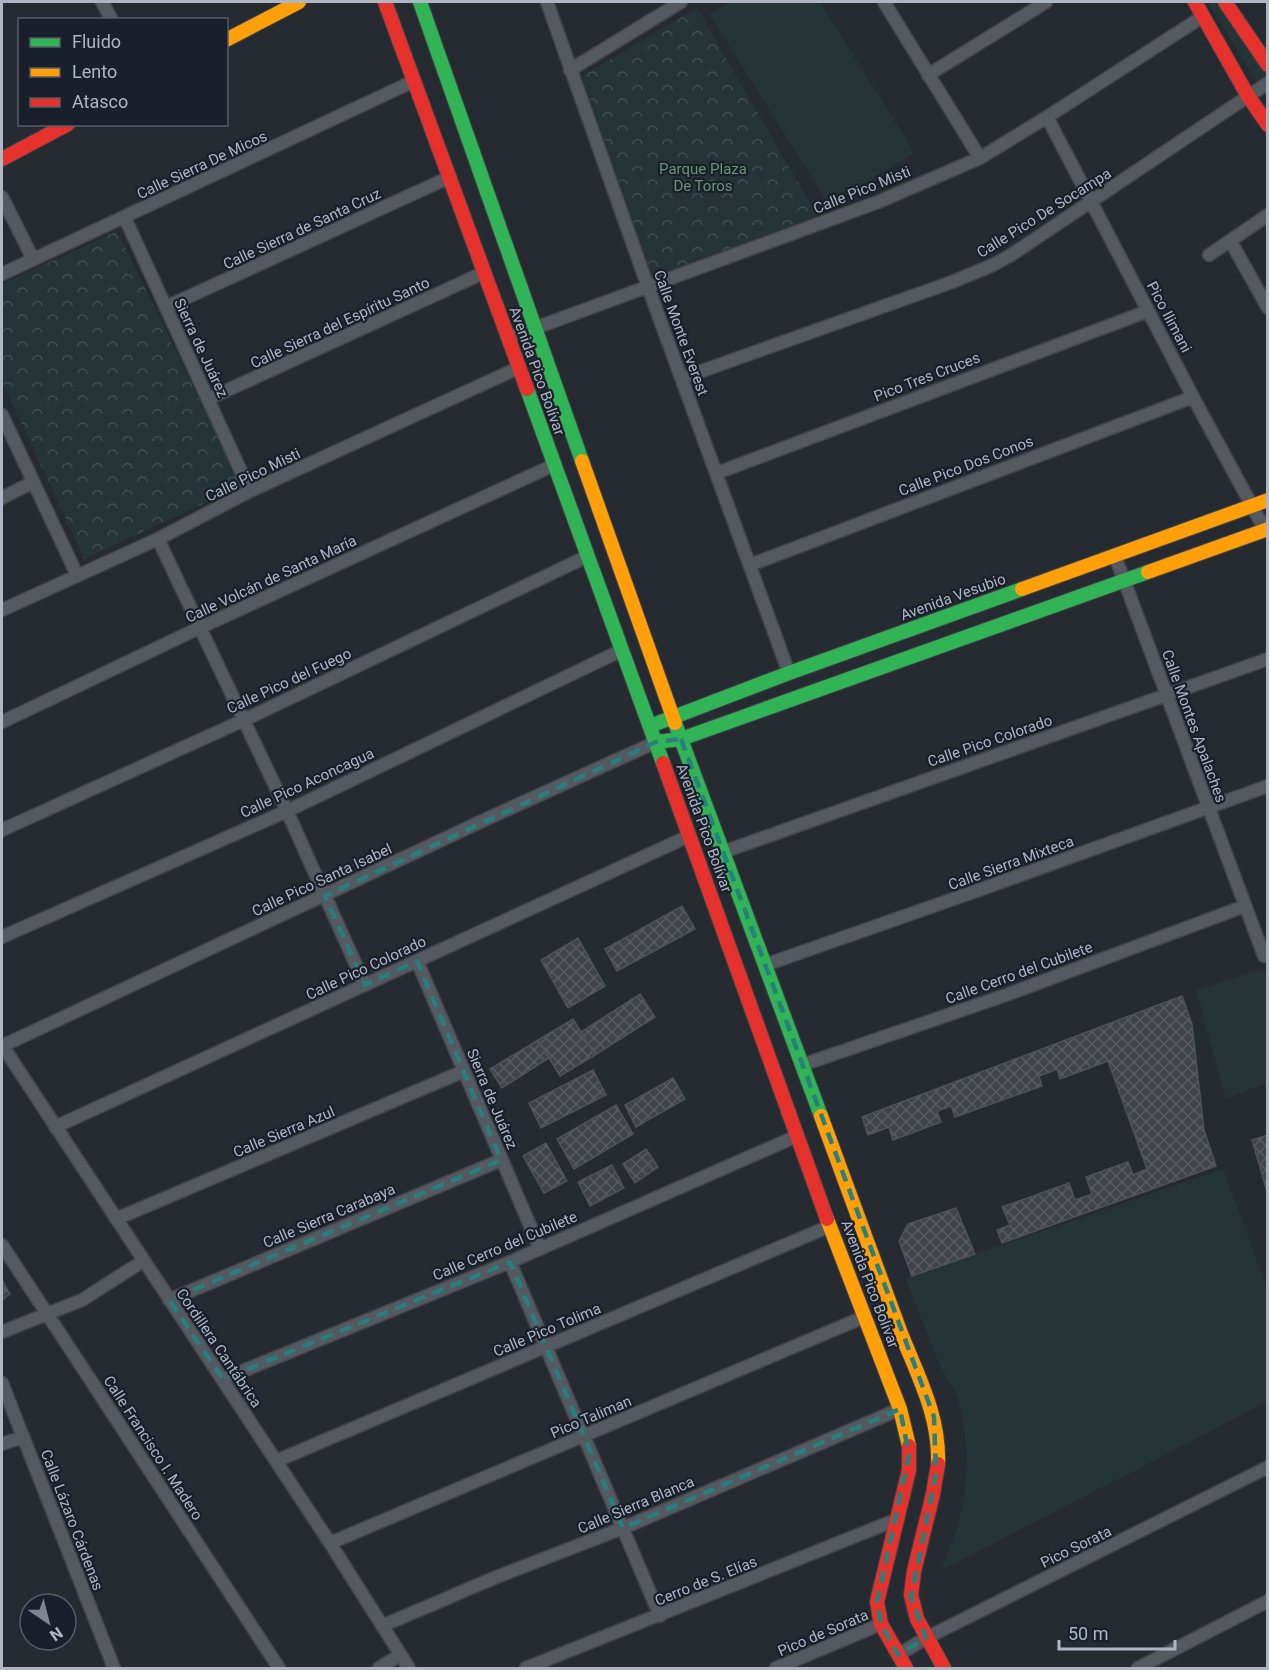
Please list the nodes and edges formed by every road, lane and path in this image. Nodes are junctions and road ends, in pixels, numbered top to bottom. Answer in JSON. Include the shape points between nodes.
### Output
{"nodes":[{"id":1,"x":102,"y":2,"type":"edge"},
{"id":2,"x":299,"y":2,"type":"edge"},
{"id":3,"x":385,"y":2,"type":"edge"},
{"id":4,"x":420,"y":2,"type":"edge"},
{"id":5,"x":547,"y":2,"type":"edge"},
{"id":6,"x":681,"y":2,"type":"edge"},
{"id":7,"x":884,"y":2,"type":"edge"},
{"id":8,"x":1046,"y":2,"type":"edge"},
{"id":9,"x":1195,"y":2,"type":"edge"},
{"id":10,"x":1225,"y":2,"type":"edge"},
{"id":11,"x":1202,"y":16,"type":"junction"},
{"id":12,"x":111,"y":18,"type":"edge"},
{"id":13,"x":228,"y":39,"type":"edge"},
{"id":14,"x":1268,"y":65,"type":"edge"},
{"id":15,"x":570,"y":70,"type":"junction"},
{"id":16,"x":928,"y":75,"type":"junction"},
{"id":17,"x":414,"y":81,"type":"junction"},
{"id":18,"x":1268,"y":83,"type":"edge"},
{"id":19,"x":1248,"y":96,"type":"junction"},
{"id":20,"x":1047,"y":117,"type":"junction"},
{"id":21,"x":1268,"y":125,"type":"edge"},
{"id":22,"x":64,"y":126,"type":"edge"},
{"id":23,"x":980,"y":158,"type":"junction"},
{"id":24,"x":2,"y":159,"type":"edge"},
{"id":25,"x":450,"y":177,"type":"junction"},
{"id":26,"x":2,"y":197,"type":"edge"},
{"id":27,"x":1092,"y":201,"type":"junction"},
{"id":28,"x":1268,"y":215,"type":"edge"},
{"id":29,"x":125,"y":218,"type":"junction"},
{"id":30,"x":1231,"y":242,"type":"junction"},
{"id":31,"x":1209,"y":255,"type":"dead end"},
{"id":32,"x":33,"y":259,"type":"junction"},
{"id":33,"x":483,"y":273,"type":"junction"},
{"id":34,"x":2,"y":274,"type":"edge"},
{"id":35,"x":648,"y":287,"type":"junction"},
{"id":36,"x":166,"y":307,"type":"junction"},
{"id":37,"x":1268,"y":308,"type":"edge"},
{"id":38,"x":1148,"y":311,"type":"junction"},
{"id":39,"x":536,"y":328,"type":"junction"},
{"id":40,"x":508,"y":338,"type":"junction"},
{"id":41,"x":518,"y":368,"type":"junction"},
{"id":42,"x":682,"y":378,"type":"junction"},
{"id":43,"x":1193,"y":397,"type":"junction"},
{"id":44,"x":208,"y":399,"type":"junction"},
{"id":45,"x":2,"y":415,"type":"edge"},
{"id":46,"x":554,"y":465,"type":"junction"},
{"id":47,"x":717,"y":473,"type":"junction"},
{"id":48,"x":33,"y":482,"type":"junction"},
{"id":49,"x":250,"y":491,"type":"junction"},
{"id":50,"x":2,"y":498,"type":"edge"},
{"id":51,"x":1268,"y":500,"type":"edge"},
{"id":52,"x":1252,"y":506,"type":"junction"},
{"id":53,"x":1266,"y":529,"type":"edge"},
{"id":54,"x":158,"y":538,"type":"junction"},
{"id":55,"x":588,"y":555,"type":"junction"},
{"id":56,"x":1115,"y":556,"type":"junction"},
{"id":57,"x":750,"y":565,"type":"junction"},
{"id":58,"x":77,"y":575,"type":"junction"},
{"id":59,"x":1125,"y":581,"type":"junction"},
{"id":60,"x":2,"y":610,"type":"edge"},
{"id":61,"x":199,"y":628,"type":"junction"},
{"id":62,"x":622,"y":651,"type":"junction"},
{"id":63,"x":1268,"y":659,"type":"edge"},
{"id":64,"x":789,"y":673,"type":"junction"},
{"id":65,"x":1167,"y":695,"type":"junction"},
{"id":66,"x":673,"y":717,"type":"junction"},
{"id":67,"x":244,"y":720,"type":"junction"},
{"id":68,"x":2,"y":722,"type":"edge"},
{"id":69,"x":650,"y":726,"type":"junction"},
{"id":70,"x":681,"y":739,"type":"junction"},
{"id":71,"x":656,"y":742,"type":"junction"},
{"id":72,"x":1268,"y":786,"type":"edge"},
{"id":73,"x":1209,"y":807,"type":"junction"},
{"id":74,"x":286,"y":811,"type":"junction"},
{"id":75,"x":2,"y":830,"type":"edge"},
{"id":76,"x":689,"y":836,"type":"junction"},
{"id":77,"x":723,"y":852,"type":"junction"},
{"id":78,"x":325,"y":896,"type":"junction"},
{"id":79,"x":1245,"y":906,"type":"junction"},
{"id":80,"x":2,"y":937,"type":"edge"},
{"id":81,"x":1264,"y":956,"type":"dead end"},
{"id":82,"x":417,"y":961,"type":"junction"},
{"id":83,"x":765,"y":965,"type":"junction"},
{"id":84,"x":365,"y":985,"type":"junction"},
{"id":85,"x":2,"y":1046,"type":"edge"},
{"id":86,"x":802,"y":1065,"type":"junction"},
{"id":87,"x":464,"y":1071,"type":"junction"},
{"id":88,"x":55,"y":1127,"type":"junction"},
{"id":89,"x":797,"y":1136,"type":"junction"},
{"id":90,"x":501,"y":1160,"type":"junction"},
{"id":91,"x":116,"y":1219,"type":"junction"},
{"id":92,"x":830,"y":1226,"type":"junction"},
{"id":93,"x":2,"y":1245,"type":"edge"},
{"id":94,"x":540,"y":1249,"type":"junction"},
{"id":95,"x":142,"y":1261,"type":"junction"},
{"id":96,"x":510,"y":1262,"type":"junction"},
{"id":97,"x":169,"y":1300,"type":"junction"},
{"id":98,"x":47,"y":1314,"type":"junction"},
{"id":99,"x":864,"y":1317,"type":"junction"},
{"id":100,"x":2,"y":1332,"type":"edge"},
{"id":101,"x":545,"y":1347,"type":"junction"},
{"id":102,"x":222,"y":1379,"type":"junction"},
{"id":103,"x":2,"y":1383,"type":"edge"},
{"id":104,"x":900,"y":1409,"type":"junction"},
{"id":105,"x":23,"y":1437,"type":"junction"},
{"id":106,"x":583,"y":1437,"type":"junction"},
{"id":107,"x":2,"y":1444,"type":"edge"},
{"id":108,"x":276,"y":1461,"type":"junction"},
{"id":109,"x":1268,"y":1467,"type":"edge"},
{"id":110,"x":898,"y":1519,"type":"junction"},
{"id":111,"x":623,"y":1527,"type":"junction"},
{"id":112,"x":330,"y":1543,"type":"junction"},
{"id":113,"x":1268,"y":1601,"type":"edge"},
{"id":114,"x":660,"y":1616,"type":"junction"},
{"id":115,"x":881,"y":1624,"type":"junction"},
{"id":116,"x":382,"y":1626,"type":"junction"},
{"id":117,"x":926,"y":1638,"type":"junction"},
{"id":118,"x":400,"y":1654,"type":"junction"},
{"id":119,"x":898,"y":1655,"type":"junction"},
{"id":120,"x":114,"y":1668,"type":"edge"},
{"id":121,"x":279,"y":1668,"type":"edge"},
{"id":122,"x":379,"y":1668,"type":"edge"},
{"id":123,"x":409,"y":1668,"type":"edge"},
{"id":124,"x":526,"y":1668,"type":"edge"},
{"id":125,"x":776,"y":1668,"type":"edge"},
{"id":126,"x":906,"y":1668,"type":"edge"},
{"id":127,"x":944,"y":1668,"type":"edge"},
{"id":128,"x":1138,"y":1668,"type":"edge"}],
"edges":[{"from":1,"to":12,"type":"street"},
{"from":2,"to":13,"type":"street"},
{"from":3,"to":17,"type":"street","name":"Avenida Pico Bolívar"},
{"from":4,"to":39,"type":"street","name":"Avenida Pico Bolívar"},
{"from":5,"to":15,"type":"street","name":"Calle Monte Everest"},
{"from":6,"to":15,"type":"street"},
{"from":7,"to":16,"type":"street"},
{"from":8,"to":16,"type":"street"},
{"from":9,"to":11,"type":"street"},
{"from":10,"to":14,"type":"street"},
{"from":11,"to":19,"type":"street"},
{"from":11,"to":20,"type":"street","name":"Calle Pico Misti"},
{"from":15,"to":35,"type":"street","name":"Calle Monte Everest"},
{"from":16,"to":23,"type":"street"},
{"from":17,"to":25,"type":"street","name":"Avenida Pico Bolívar"},
{"from":17,"to":29,"type":"street","name":"Calle Sierra De Micos"},
{"from":18,"to":19,"type":"street","name":"Calle Pico De Socampa"},
{"from":19,"to":21,"type":"street"},
{"from":19,"to":27,"type":"street","name":"Calle Pico De Socampa"},
{"from":20,"to":23,"type":"street","name":"Calle Pico Misti"},
{"from":20,"to":27,"type":"street","name":"Pico Ilimani"},
{"from":22,"to":24,"type":"street"},
{"from":23,"to":35,"type":"street","name":"Calle Pico Misti","via":[[878,202]]},
{"from":25,"to":33,"type":"street","name":"Avenida Pico Bolívar"},
{"from":25,"to":36,"type":"street","name":"Calle Sierra de Santa Cruz"},
{"from":26,"to":32,"type":"street"},
{"from":27,"to":38,"type":"street","name":"Pico Ilimani"},
{"from":27,"to":42,"type":"street","name":"Calle Pico De Socampa","via":[[1011,255],[974,274]]},
{"from":28,"to":30,"type":"street"},
{"from":29,"to":32,"type":"street","name":"Calle Sierra De Micos"},
{"from":29,"to":36,"type":"street","name":"Sierra de Juárez"},
{"from":30,"to":31,"type":"street"},
{"from":30,"to":37,"type":"street"},
{"from":32,"to":34,"type":"street","name":"Calle Sierra De Micos"},
{"from":33,"to":40,"type":"street","name":"Avenida Pico Bolívar"},
{"from":33,"to":44,"type":"street","name":"Calle Sierra del Espíritu Santo"},
{"from":35,"to":39,"type":"street","name":"Calle Pico Misti"},
{"from":35,"to":42,"type":"street","name":"Calle Monte Everest"},
{"from":36,"to":44,"type":"street","name":"Sierra de Juárez"},
{"from":38,"to":43,"type":"street","name":"Pico Ilimani"},
{"from":38,"to":47,"type":"street","name":"Pico Tres Cruces"},
{"from":39,"to":40,"type":"street","name":"Calle Pico Misti"},
{"from":39,"to":66,"type":"street","name":"Avenida Pico Bolívar"},
{"from":40,"to":41,"type":"street","name":"Avenida Pico Bolívar"},
{"from":41,"to":46,"type":"street","name":"Avenida Pico Bolívar"},
{"from":41,"to":49,"type":"street","name":"Calle Pico Misti"},
{"from":42,"to":47,"type":"street","name":"Calle Monte Everest"},
{"from":43,"to":52,"type":"street","name":"Pico Ilimani"},
{"from":43,"to":57,"type":"street","name":"Calle Pico Dos Conos"},
{"from":44,"to":49,"type":"street","name":"Sierra de Juárez"},
{"from":45,"to":48,"type":"street"},
{"from":46,"to":55,"type":"street","name":"Avenida Pico Bolívar"},
{"from":46,"to":61,"type":"street","name":"Calle Volcán de Santa María"},
{"from":47,"to":57,"type":"street","name":"Calle Monte Everest"},
{"from":48,"to":50,"type":"street"},
{"from":48,"to":58,"type":"street"},
{"from":49,"to":54,"type":"street","name":"Calle Pico Misti"},
{"from":51,"to":52,"type":"street","name":"Avenida Vesubio"},
{"from":52,"to":53,"type":"street","name":"Pico Ilimani"},
{"from":52,"to":56,"type":"street","name":"Avenida Vesubio"},
{"from":53,"to":59,"type":"street"},
{"from":54,"to":58,"type":"street","name":"Calle Pico Misti"},
{"from":54,"to":61,"type":"street"},
{"from":55,"to":62,"type":"street","name":"Avenida Pico Bolívar"},
{"from":55,"to":67,"type":"street","name":"Calle Pico del Fuego"},
{"from":56,"to":59,"type":"street","name":"Calle Montes Apalaches"},
{"from":56,"to":64,"type":"street","name":"Avenida Vesubio"},
{"from":57,"to":64,"type":"street","name":"Calle Monte Everest"},
{"from":58,"to":60,"type":"street","name":"Calle Pico Misti"},
{"from":59,"to":65,"type":"street","name":"Calle Montes Apalaches"},
{"from":59,"to":70,"type":"street"},
{"from":61,"to":67,"type":"street"},
{"from":61,"to":68,"type":"street","name":"Calle Volcán de Santa María"},
{"from":62,"to":69,"type":"street","name":"Avenida Pico Bolívar"},
{"from":62,"to":74,"type":"street","name":"Calle Pico Aconcagua"},
{"from":63,"to":65,"type":"street","name":"Calle Pico Colorado"},
{"from":64,"to":66,"type":"street","name":"Avenida Vesubio"},
{"from":65,"to":73,"type":"street","name":"Calle Montes Apalaches"},
{"from":65,"to":77,"type":"street","name":"Calle Pico Colorado"},
{"from":66,"to":69,"type":"street","name":"Avenida Vesubio"},
{"from":66,"to":70,"type":"street","name":"Avenida Pico Bolívar"},
{"from":67,"to":74,"type":"street"},
{"from":67,"to":75,"type":"street","name":"Calle Pico del Fuego"},
{"from":69,"to":71,"type":"street","name":"Avenida Pico Bolívar"},
{"from":70,"to":71,"type":"street"},
{"from":70,"to":77,"type":"street","name":"Avenida Pico Bolívar"},
{"from":71,"to":76,"type":"street","name":"Avenida Pico Bolívar"},
{"from":71,"to":78,"type":"street","name":"Calle Pico Santa Isabel"},
{"from":72,"to":73,"type":"street","name":"Calle Sierra Mixteca"},
{"from":73,"to":79,"type":"street","name":"Calle Montes Apalaches"},
{"from":73,"to":83,"type":"street","name":"Calle Sierra Mixteca"},
{"from":74,"to":78,"type":"street"},
{"from":74,"to":80,"type":"street","name":"Calle Pico Aconcagua"},
{"from":76,"to":82,"type":"street","name":"Calle Pico Colorado"},
{"from":76,"to":89,"type":"street","name":"Avenida Pico Bolívar"},
{"from":77,"to":83,"type":"street","name":"Avenida Pico Bolívar"},
{"from":78,"to":84,"type":"street"},
{"from":78,"to":85,"type":"street","name":"Calle Pico Santa Isabel"},
{"from":79,"to":81,"type":"street","name":"Calle Montes Apalaches"},
{"from":79,"to":86,"type":"street","name":"Calle Cerro del Cubilete","via":[[1006,995]]},
{"from":82,"to":84,"type":"street","name":"Calle Pico Colorado"},
{"from":82,"to":87,"type":"street","name":"Sierra de Juárez"},
{"from":83,"to":86,"type":"street","name":"Avenida Pico Bolívar"},
{"from":84,"to":88,"type":"street","name":"Calle Pico Colorado"},
{"from":85,"to":88,"type":"street","name":"Cordillera Cantábrica"},
{"from":86,"to":117,"type":"street","name":"Avenida Pico Bolívar","via":[[934,1417],[939,1455],[912,1587],[912,1604]]},
{"from":87,"to":90,"type":"street","name":"Sierra de Juárez"},
{"from":87,"to":91,"type":"street","name":"Calle Sierra Azul"},
{"from":88,"to":91,"type":"street","name":"Cordillera Cantábrica"},
{"from":89,"to":92,"type":"street","name":"Avenida Pico Bolívar"},
{"from":89,"to":94,"type":"street","name":"Calle Cerro del Cubilete"},
{"from":90,"to":94,"type":"street","name":"Sierra de Juárez"},
{"from":90,"to":97,"type":"street","name":"Calle Sierra Carabaya"},
{"from":91,"to":95,"type":"street","name":"Cordillera Cantábrica"},
{"from":92,"to":99,"type":"street","name":"Avenida Pico Bolívar"},
{"from":92,"to":101,"type":"street","name":"Calle Pico Tolima"},
{"from":93,"to":98,"type":"street","name":"Calle Francisco I. Madero"},
{"from":94,"to":96,"type":"street","name":"Calle Cerro del Cubilete"},
{"from":95,"to":97,"type":"street","name":"Cordillera Cantábrica"},
{"from":95,"to":98,"type":"street","via":[[82,1300]]},
{"from":96,"to":101,"type":"street"},
{"from":96,"to":102,"type":"street","name":"Calle Cerro del Cubilete"},
{"from":97,"to":102,"type":"street","name":"Cordillera Cantábrica"},
{"from":98,"to":100,"type":"street"},
{"from":98,"to":121,"type":"street","name":"Calle Francisco I. Madero"},
{"from":99,"to":104,"type":"street","name":"Avenida Pico Bolívar"},
{"from":99,"to":106,"type":"street","name":"Pico Taliman"},
{"from":101,"to":106,"type":"street"},
{"from":101,"to":108,"type":"street","name":"Calle Pico Tolima"},
{"from":102,"to":108,"type":"street","name":"Cordillera Cantábrica"},
{"from":103,"to":105,"type":"street","name":"Calle Lázaro Cárdenas"},
{"from":104,"to":110,"type":"street","name":"Avenida Pico Bolívar","via":[[909,1442],[909,1470]]},
{"from":104,"to":111,"type":"street","name":"Calle Sierra Blanca"},
{"from":105,"to":107,"type":"street"},
{"from":105,"to":120,"type":"street","name":"Calle Lázaro Cárdenas"},
{"from":106,"to":111,"type":"street"},
{"from":106,"to":112,"type":"street","name":"Pico Taliman"},
{"from":108,"to":112,"type":"street","name":"Cordillera Cantábrica"},
{"from":109,"to":117,"type":"street","name":"Pico Sorata"},
{"from":110,"to":114,"type":"street","name":"Cerro de S. Elías"},
{"from":110,"to":115,"type":"street","name":"Avenida Pico Bolívar","via":[[878,1590]]},
{"from":111,"to":114,"type":"street"},
{"from":111,"to":116,"type":"street","name":"Calle Sierra Blanca"},
{"from":112,"to":116,"type":"street","name":"Cordillera Cantábrica"},
{"from":113,"to":128,"type":"street"},
{"from":114,"to":124,"type":"street","name":"Cerro de S. Elías"},
{"from":115,"to":119,"type":"street","name":"Avenida Pico Bolívar"},
{"from":115,"to":125,"type":"street","name":"Pico de Sorata"},
{"from":116,"to":118,"type":"street","name":"Cordillera Cantábrica"},
{"from":117,"to":119,"type":"street","name":"Pico Sorata"},
{"from":117,"to":127,"type":"street","name":"Avenida Pico Bolívar"},
{"from":118,"to":122,"type":"street"},
{"from":118,"to":123,"type":"street","name":"Cordillera Cantábrica"},
{"from":119,"to":126,"type":"street","name":"Avenida Pico Bolívar"}]}
